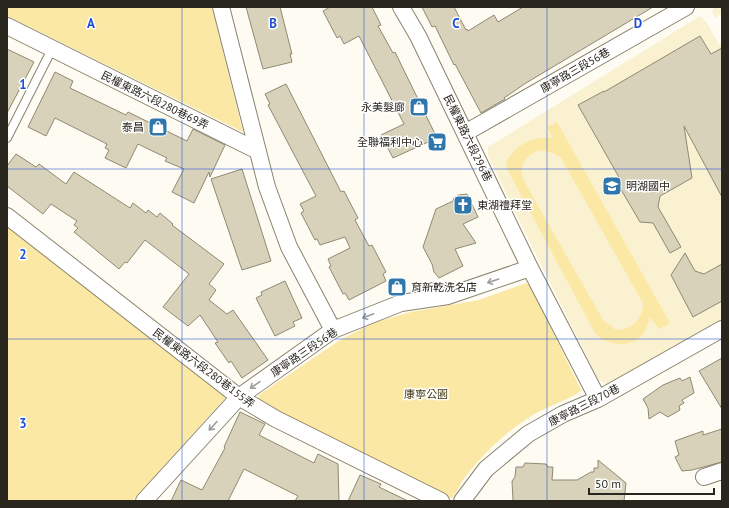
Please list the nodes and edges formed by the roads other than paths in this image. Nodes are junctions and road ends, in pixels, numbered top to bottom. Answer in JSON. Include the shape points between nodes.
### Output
{"nodes":[{"id":1,"x":221,"y":7,"type":"edge"},
{"id":2,"x":401,"y":7,"type":"edge"},
{"id":3,"x":686,"y":7,"type":"edge"},
{"id":4,"x":7,"y":26,"type":"edge"},
{"id":5,"x":52,"y":49,"type":"junction"},
{"id":6,"x":465,"y":133,"type":"junction"},
{"id":7,"x":7,"y":138,"type":"edge"},
{"id":8,"x":258,"y":151,"type":"junction"},
{"id":9,"x":7,"y":216,"type":"edge"},
{"id":10,"x":530,"y":268,"type":"junction"},
{"id":11,"x":722,"y":329,"type":"edge"},
{"id":12,"x":333,"y":330,"type":"junction"},
{"id":13,"x":239,"y":397,"type":"junction"},
{"id":14,"x":598,"y":398,"type":"junction"},
{"id":15,"x":722,"y":471,"type":"edge"},
{"id":16,"x":704,"y":477,"type":"dead end"},
{"id":17,"x":144,"y":501,"type":"edge"},
{"id":18,"x":441,"y":501,"type":"edge"},
{"id":19,"x":462,"y":501,"type":"edge"}],
"edges":[{"from":1,"to":8,"type":"street"},
{"from":2,"to":6,"type":"street","name":"民權東路六段296巷","via":[[418,36]]},
{"from":3,"to":6,"type":"street","name":"康寧路三段56巷"},
{"from":4,"to":5,"type":"street","name":"民權東路六段280巷69弄"},
{"from":5,"to":7,"type":"lane"},
{"from":5,"to":8,"type":"street","name":"民權東路六段280巷69弄"},
{"from":6,"to":10,"type":"street","name":"民權東路六段296巷"},
{"from":8,"to":12,"type":"street","via":[[267,187],[288,247]]},
{"from":9,"to":13,"type":"street","name":"民權東路六段280巷155弄"},
{"from":10,"to":12,"type":"street","name":"康寧路三段56巷","one_way":true,"via":[[448,296],[401,303]]},
{"from":10,"to":14,"type":"street","name":"民權東路六段296巷"},
{"from":11,"to":14,"type":"street","name":"康寧路三段70巷"},
{"from":12,"to":13,"type":"street","name":"康寧路三段56巷","one_way":true},
{"from":13,"to":17,"type":"street","name":"康寧路三段56巷","one_way":true},
{"from":13,"to":18,"type":"street","name":"民權東路六段280巷155弄","via":[[276,419]]},
{"from":14,"to":19,"type":"street","name":"康寧路三段70巷","via":[[528,434],[486,469]]},
{"from":15,"to":16,"type":"street"}]}
